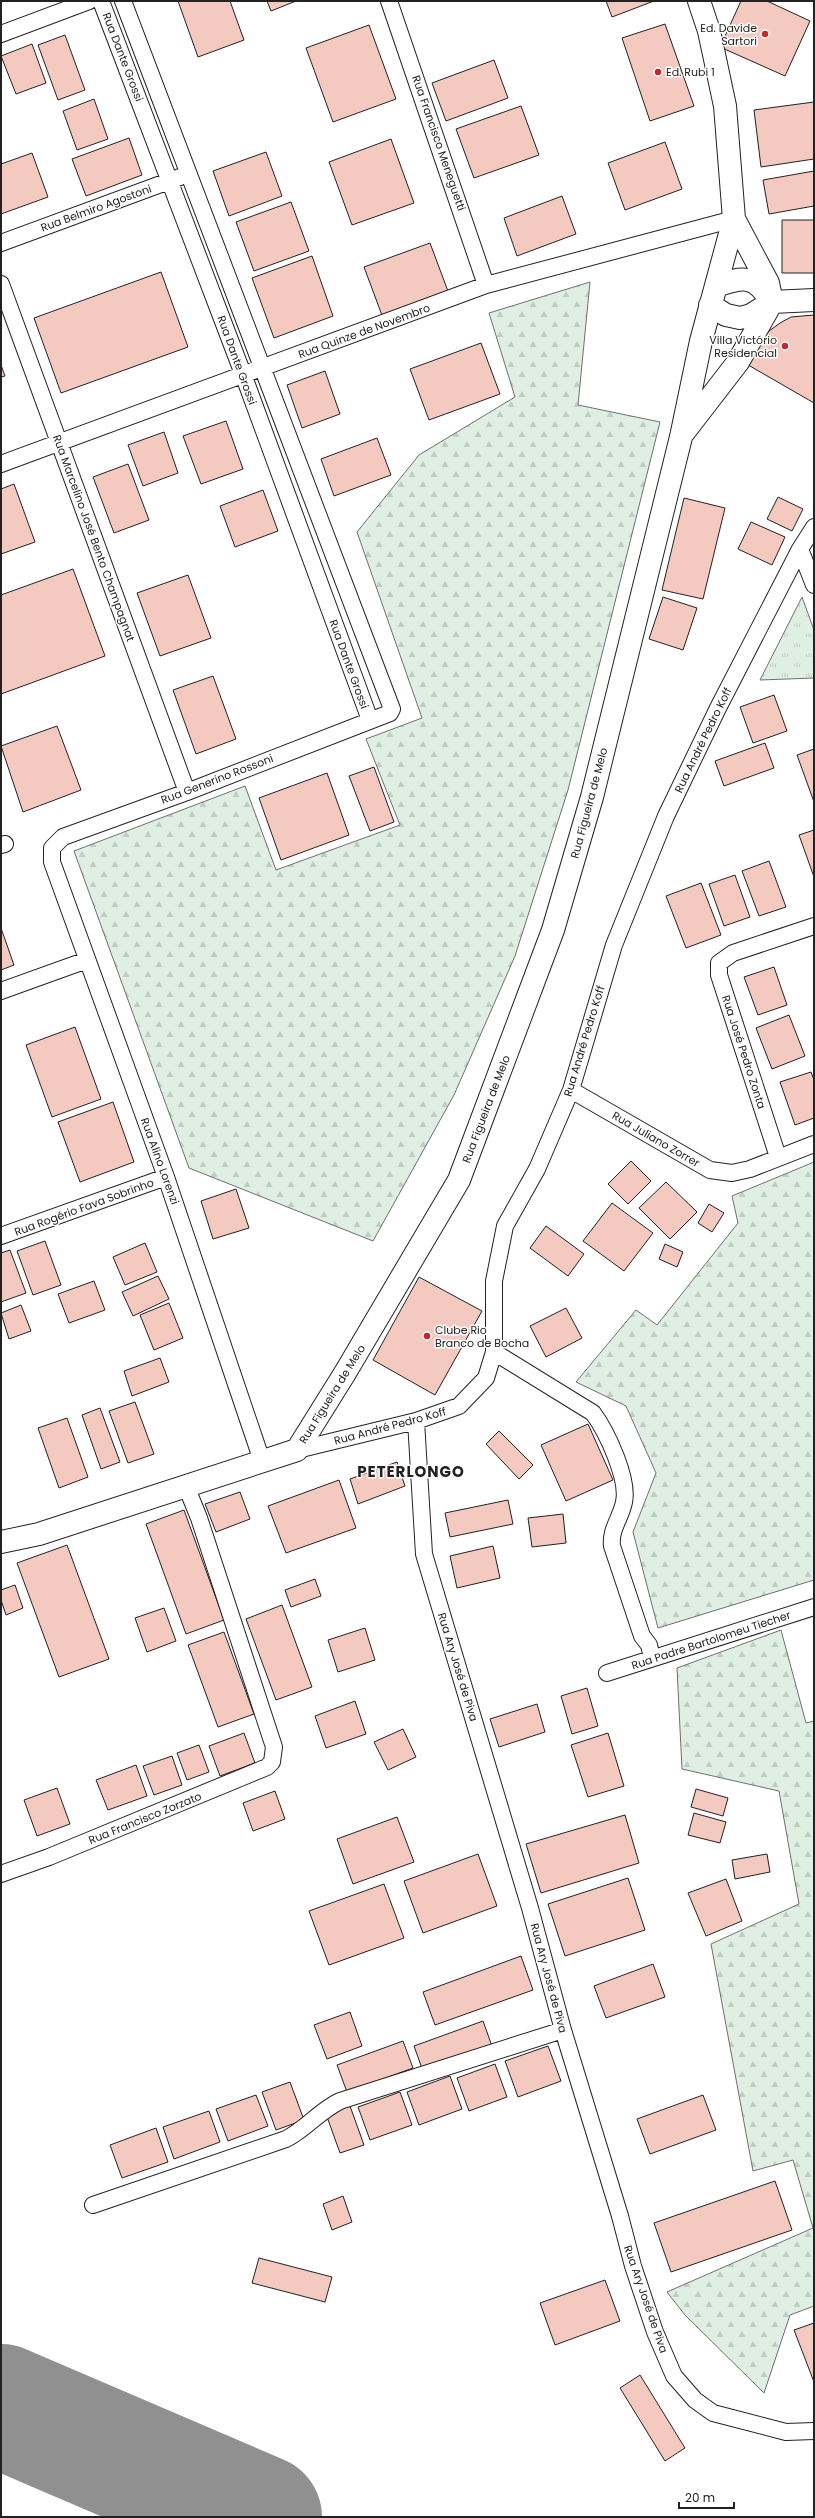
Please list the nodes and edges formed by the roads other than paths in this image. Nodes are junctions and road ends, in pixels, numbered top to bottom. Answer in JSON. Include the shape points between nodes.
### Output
{"nodes":[{"id":1,"x":89,"y":1,"type":"edge"},
{"id":2,"x":102,"y":1,"type":"edge"},
{"id":3,"x":123,"y":1,"type":"edge"},
{"id":4,"x":389,"y":1,"type":"edge"},
{"id":5,"x":699,"y":1,"type":"edge"},
{"id":6,"x":1,"y":34,"type":"edge"},
{"id":7,"x":190,"y":173,"type":"junction"},
{"id":8,"x":170,"y":181,"type":"junction"},
{"id":9,"x":734,"y":219,"type":"junction"},
{"id":10,"x":1,"y":243,"type":"edge"},
{"id":11,"x":1,"y":284,"type":"edge"},
{"id":12,"x":486,"y":285,"type":"junction"},
{"id":13,"x":713,"y":295,"type":"junction"},
{"id":14,"x":814,"y":300,"type":"edge"},
{"id":15,"x":772,"y":302,"type":"junction"},
{"id":16,"x":263,"y":368,"type":"junction"},
{"id":17,"x":243,"y":374,"type":"junction"},
{"id":18,"x":680,"y":437,"type":"junction"},
{"id":19,"x":59,"y":442,"type":"junction"},
{"id":20,"x":1,"y":464,"type":"edge"},
{"id":21,"x":814,"y":527,"type":"edge"},
{"id":22,"x":800,"y":549,"type":"junction"},
{"id":23,"x":814,"y":585,"type":"edge"},
{"id":24,"x":391,"y":704,"type":"joint"},
{"id":25,"x":370,"y":720,"type":"junction"},
{"id":26,"x":187,"y":792,"type":"junction"},
{"id":27,"x":52,"y":862,"type":"joint"},
{"id":28,"x":814,"y":926,"type":"edge"},
{"id":29,"x":87,"y":960,"type":"junction"},
{"id":30,"x":1,"y":991,"type":"edge"},
{"id":31,"x":571,"y":1090,"type":"junction"},
{"id":32,"x":814,"y":1144,"type":"edge"},
{"id":33,"x":778,"y":1157,"type":"junction"},
{"id":34,"x":166,"y":1177,"type":"junction"},
{"id":35,"x":1,"y":1236,"type":"edge"},
{"id":36,"x":494,"y":1352,"type":"junction"},
{"id":37,"x":416,"y":1421,"type":"junction"},
{"id":38,"x":297,"y":1450,"type":"junction"},
{"id":39,"x":262,"y":1461,"type":"junction"},
{"id":40,"x":186,"y":1486,"type":"junction"},
{"id":41,"x":1,"y":1542,"type":"edge"},
{"id":42,"x":814,"y":1606,"type":"edge"},
{"id":43,"x":652,"y":1658,"type":"junction"},
{"id":44,"x":607,"y":1672,"type":"dead end"},
{"id":45,"x":1,"y":1874,"type":"edge"},
{"id":46,"x":563,"y":2030,"type":"junction"},
{"id":47,"x":93,"y":2205,"type":"dead end"},
{"id":48,"x":814,"y":2431,"type":"edge"}],
"edges":[{"from":1,"to":6,"type":"street"},
{"from":2,"to":8,"type":"street","name":"Rua Dante Grossi"},
{"from":3,"to":7,"type":"street","name":"Rua Dante Grossi"},
{"from":4,"to":12,"type":"street","name":"Rua Francisco Meneguetti"},
{"from":5,"to":9,"type":"main road","via":[[709,31],[725,106]]},
{"from":7,"to":8,"type":"street","name":"Rua Belmiro Agostoni"},
{"from":7,"to":16,"type":"street","name":"Rua Dante Grossi"},
{"from":8,"to":10,"type":"street","name":"Rua Belmiro Agostoni"},
{"from":8,"to":17,"type":"street","name":"Rua Dante Grossi"},
{"from":9,"to":12,"type":"street","name":"Rua Quinze de Novembro"},
{"from":9,"to":13,"type":"main road","name":"Rua Figueira de Melo"},
{"from":9,"to":15,"type":"main road","via":[[768,283]]},
{"from":11,"to":19,"type":"street","name":"Rua Marcelino José Bento Champagnat"},
{"from":12,"to":16,"type":"street","name":"Rua Quinze de Novembro"},
{"from":13,"to":15,"type":"main road","via":[[726,315],[740,318],[751,315]]},
{"from":13,"to":15,"type":"main road","via":[[732,280],[755,281]]},
{"from":13,"to":18,"type":"main road","name":"Rua Figueira de Melo"},
{"from":14,"to":15,"type":"main road"},
{"from":15,"to":18,"type":"main road","name":"Rua Figueira de Melo","via":[[738,362]]},
{"from":16,"to":17,"type":"street","name":"Rua Quinze de Novembro"},
{"from":16,"to":24,"type":"street","name":"Rua Dante Grossi"},
{"from":17,"to":19,"type":"street","name":"Rua Quinze de Novembro"},
{"from":17,"to":25,"type":"street","name":"Rua Dante Grossi"},
{"from":18,"to":38,"type":"main road","name":"Rua Figueira de Melo","via":[[592,797],[554,930],[515,1035],[458,1180],[345,1374]]},
{"from":19,"to":20,"type":"street","name":"Rua Quinze de Novembro"},
{"from":19,"to":26,"type":"street","name":"Rua Marcelino José Bento Champagnat"},
{"from":21,"to":22,"type":"street","name":"Rua André Pedro Koff"},
{"from":22,"to":23,"type":"street"},
{"from":22,"to":31,"type":"street","name":"Rua André Pedro Koff","via":[[666,816],[614,945]]},
{"from":24,"to":25,"type":"street","name":"Rua Generino Rossoni","via":[[390,713]]},
{"from":25,"to":26,"type":"street","name":"Rua Generino Rossoni"},
{"from":26,"to":27,"type":"street","name":"Rua Generino Rossoni","via":[[63,837],[52,848]]},
{"from":27,"to":29,"type":"street","name":"Rua Alino Lorenzi"},
{"from":28,"to":33,"type":"street","name":"Rua José Pedro Zonta","via":[[733,953],[719,963],[719,975]]},
{"from":29,"to":30,"type":"street"},
{"from":29,"to":34,"type":"street","name":"Rua Alino Lorenzi"},
{"from":31,"to":33,"type":"street","name":"Rua Juliano Zorrer","via":[[710,1170],[732,1173],[750,1169]]},
{"from":31,"to":36,"type":"street","name":"Rua André Pedro Koff","via":[[537,1169],[505,1226],[494,1281]]},
{"from":32,"to":33,"type":"street","name":"Rua Juliano Zorrer"},
{"from":34,"to":35,"type":"street","name":"Rua Rogério Fava Sobrinho"},
{"from":34,"to":39,"type":"street","name":"Rua Alino Lorenzi"},
{"from":36,"to":37,"type":"street","name":"Rua André Pedro Koff","via":[[486,1378],[459,1406]]},
{"from":36,"to":43,"type":"street","via":[[593,1413],[604,1429],[612,1447],[625,1495],[612,1531],[612,1546],[642,1636],[649,1645]]},
{"from":37,"to":38,"type":"street","name":"Rua André Pedro Koff"},
{"from":37,"to":46,"type":"street","name":"Rua Ary José de Piva","via":[[424,1554],[530,1908]]},
{"from":38,"to":39,"type":"main road","name":"Rua Figueira de Melo"},
{"from":39,"to":40,"type":"main road","name":"Rua Figueira de Melo"},
{"from":40,"to":41,"type":"main road","name":"Rua Figueira de Melo","via":[[38,1534]]},
{"from":40,"to":45,"type":"street","name":"Rua Francisco Zorzato","via":[[199,1518],[274,1747],[272,1762],[267,1767],[49,1857]]},
{"from":42,"to":43,"type":"street","name":"Rua Padre Bartolomeu Tiecher"},
{"from":43,"to":44,"type":"street","name":"Rua Padre Bartolomeu Tiecher"},
{"from":46,"to":47,"type":"street","via":[[340,2102],[326,2108],[299,2132],[286,2139]]},
{"from":46,"to":48,"type":"street","name":"Rua Ary José de Piva","via":[[633,2266],[655,2332],[674,2376],[695,2400],[713,2413],[786,2432]]}]}
